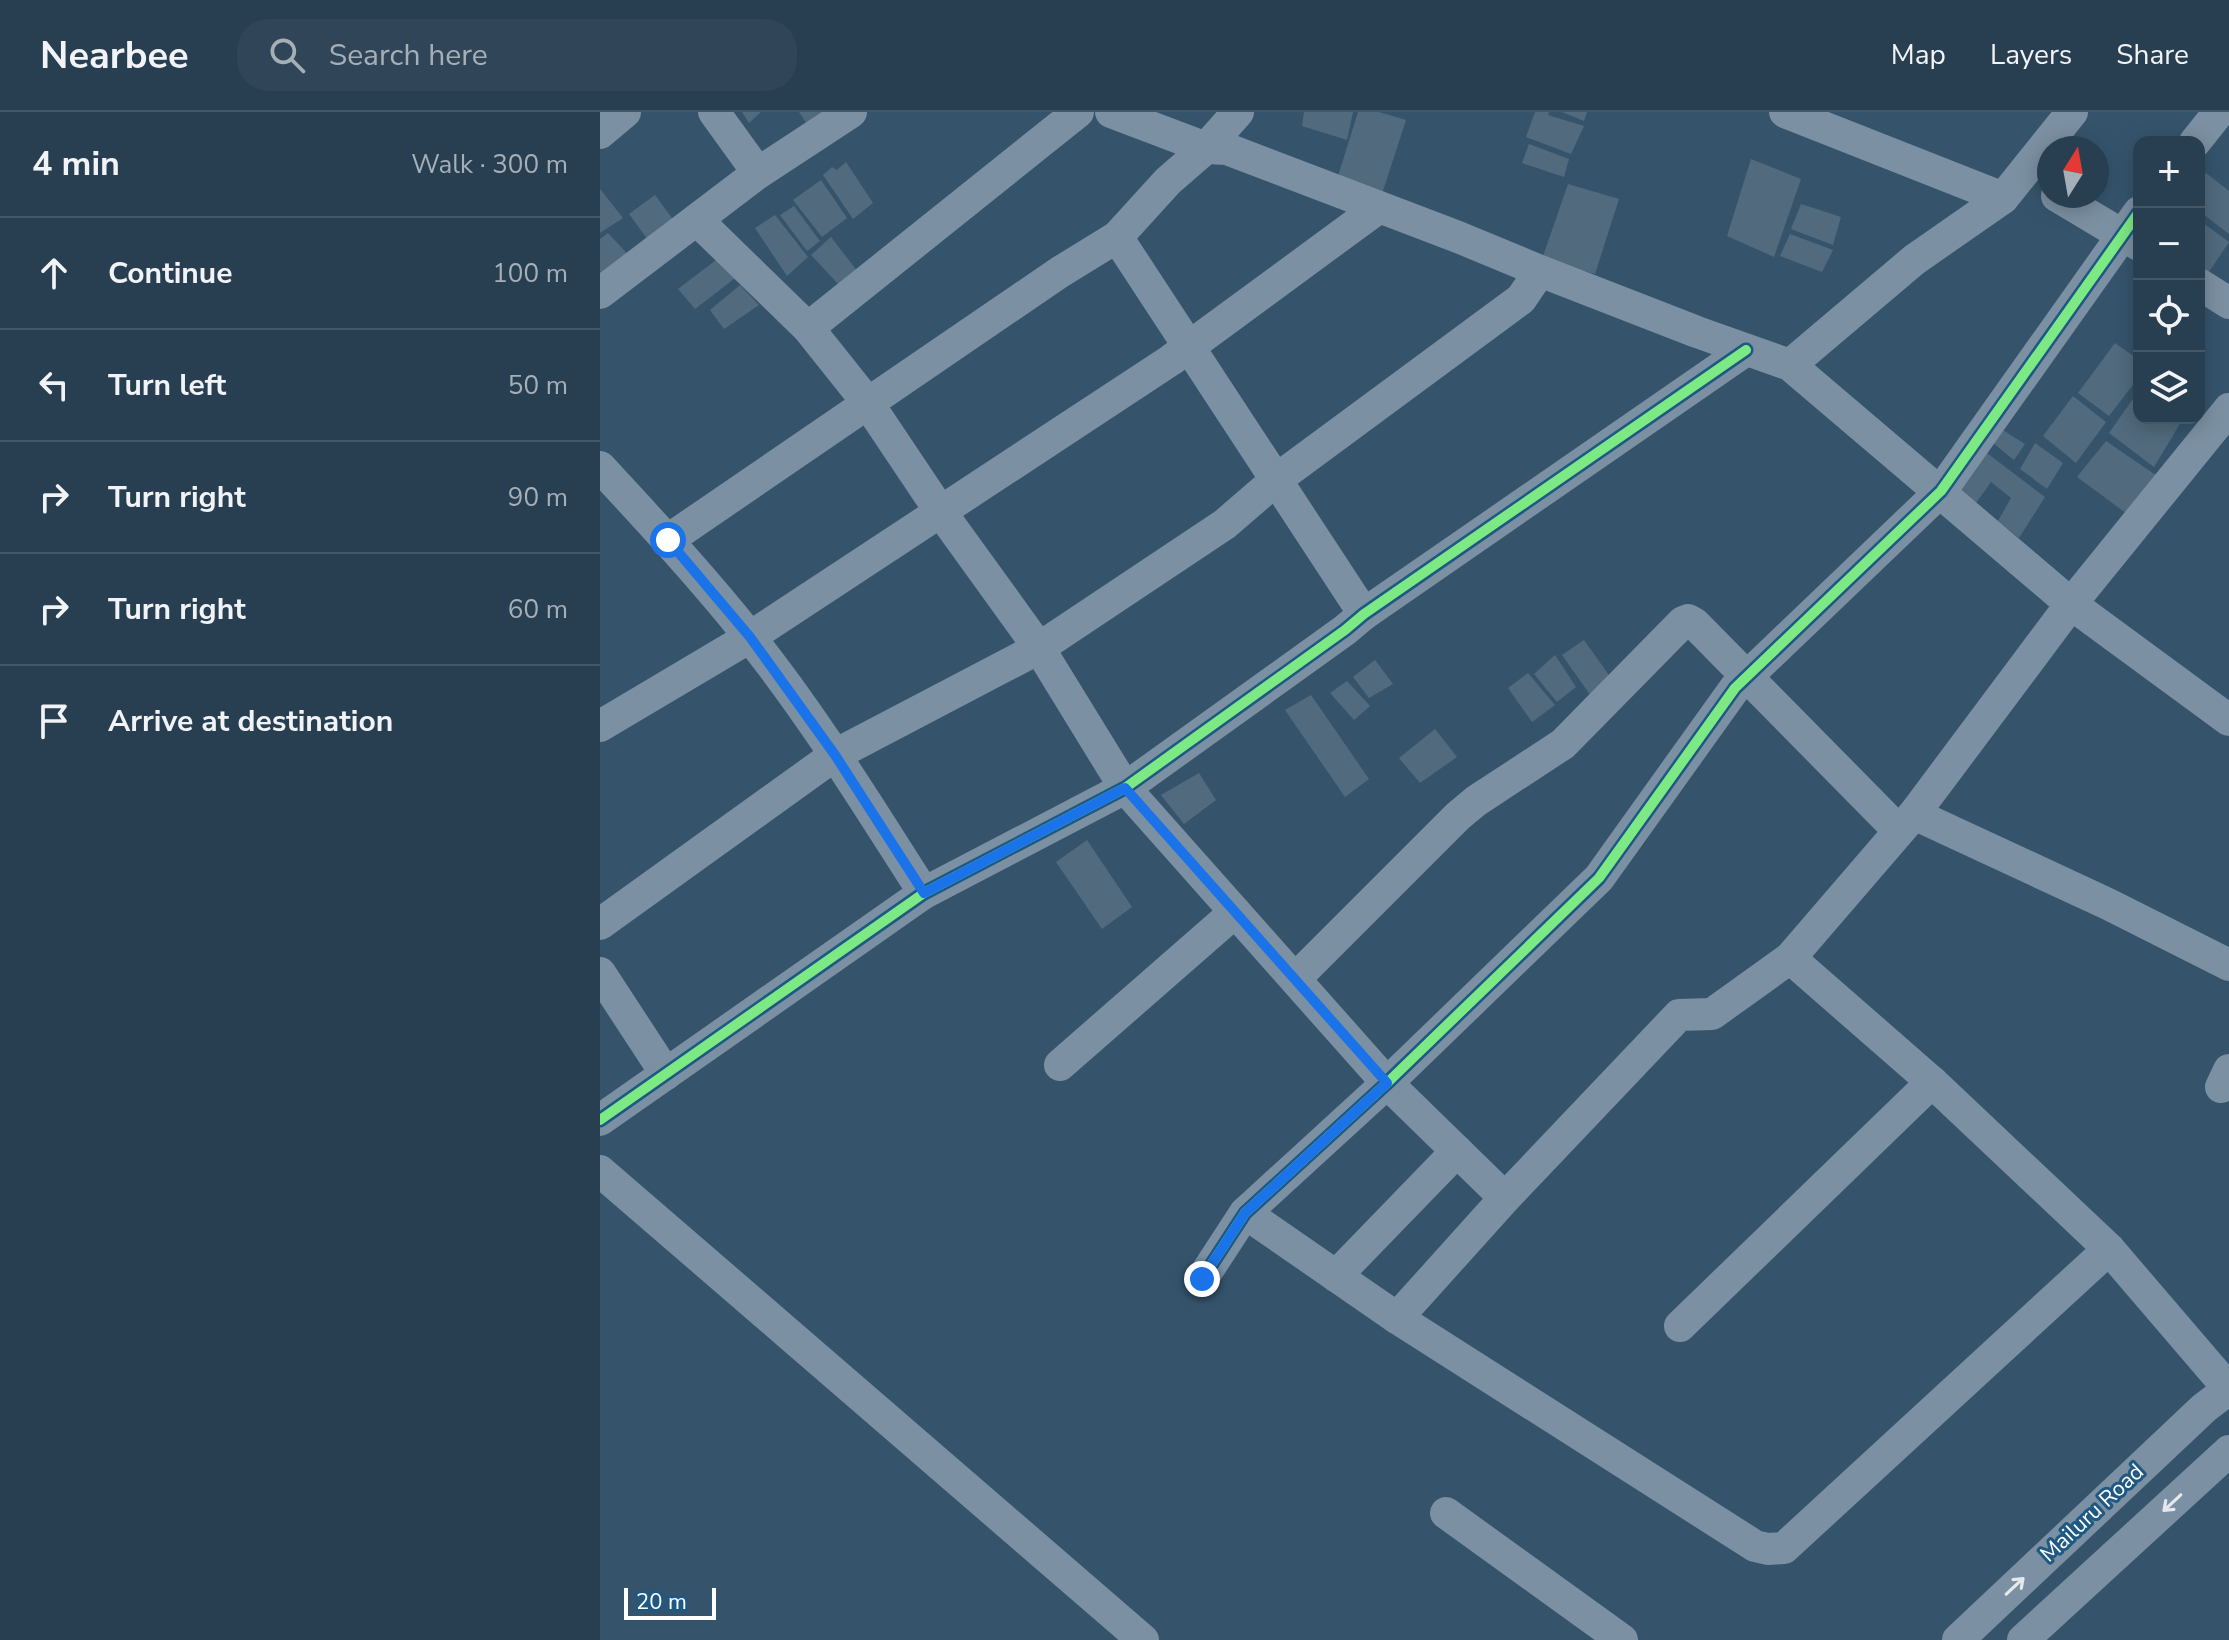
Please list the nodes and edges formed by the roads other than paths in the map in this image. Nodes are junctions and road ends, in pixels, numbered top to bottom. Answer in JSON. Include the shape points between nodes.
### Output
{"nodes":[{"id":1,"x":625,"y":112,"type":"edge"},
{"id":2,"x":714,"y":112,"type":"edge"},
{"id":3,"x":851,"y":112,"type":"edge"},
{"id":4,"x":1078,"y":112,"type":"edge"},
{"id":5,"x":1111,"y":112,"type":"edge"},
{"id":6,"x":1238,"y":112,"type":"edge"},
{"id":7,"x":1785,"y":112,"type":"edge"},
{"id":8,"x":2072,"y":112,"type":"edge"},
{"id":9,"x":2219,"y":112,"type":"edge"},
{"id":10,"x":600,"y":133,"type":"edge"},
{"id":11,"x":2200,"y":136,"type":"edge"},
{"id":12,"x":1206,"y":148,"type":"junction"},
{"id":13,"x":758,"y":173,"type":"junction"},
{"id":14,"x":2025,"y":188,"type":"edge"},
{"id":15,"x":1378,"y":208,"type":"junction"},
{"id":16,"x":2084,"y":208,"type":"edge"},
{"id":17,"x":697,"y":220,"type":"junction"},
{"id":18,"x":2133,"y":230,"type":"edge"},
{"id":19,"x":1117,"y":237,"type":"junction"},
{"id":20,"x":1540,"y":271,"type":"junction"},
{"id":21,"x":2205,"y":288,"type":"edge"},
{"id":22,"x":600,"y":293,"type":"edge"},
{"id":23,"x":2229,"y":303,"type":"edge"},
{"id":24,"x":808,"y":328,"type":"junction"},
{"id":25,"x":1188,"y":348,"type":"junction"},
{"id":26,"x":1746,"y":350,"type":"junction"},
{"id":27,"x":1790,"y":365,"type":"junction"},
{"id":28,"x":867,"y":402,"type":"junction"},
{"id":29,"x":2229,"y":409,"type":"edge"},
{"id":30,"x":600,"y":467,"type":"edge"},
{"id":31,"x":1277,"y":479,"type":"junction"},
{"id":32,"x":1941,"y":491,"type":"junction"},
{"id":33,"x":940,"y":511,"type":"junction"},
{"id":34,"x":668,"y":540,"type":"junction"},
{"id":35,"x":2071,"y":604,"type":"junction"},
{"id":36,"x":1364,"y":614,"type":"junction"},
{"id":37,"x":750,"y":637,"type":"junction"},
{"id":38,"x":1039,"y":648,"type":"junction"},
{"id":39,"x":1747,"y":676,"type":"junction"},
{"id":40,"x":2229,"y":720,"type":"edge"},
{"id":41,"x":600,"y":726,"type":"edge"},
{"id":42,"x":835,"y":755,"type":"junction"},
{"id":43,"x":1125,"y":788,"type":"junction"},
{"id":44,"x":1906,"y":822,"type":"junction"},
{"id":45,"x":924,"y":893,"type":"junction"},
{"id":46,"x":1235,"y":912,"type":"junction"},
{"id":47,"x":600,"y":924,"type":"edge"},
{"id":48,"x":1790,"y":958,"type":"junction"},
{"id":49,"x":2229,"y":965,"type":"edge"},
{"id":50,"x":600,"y":973,"type":"edge"},
{"id":51,"x":1296,"y":978,"type":"junction"},
{"id":52,"x":1060,"y":1065,"type":"dead end"},
{"id":53,"x":666,"y":1074,"type":"junction"},
{"id":54,"x":1932,"y":1082,"type":"junction"},
{"id":55,"x":1387,"y":1083,"type":"junction"},
{"id":56,"x":600,"y":1120,"type":"edge"},
{"id":57,"x":1457,"y":1151,"type":"junction"},
{"id":58,"x":600,"y":1171,"type":"edge"},
{"id":59,"x":1505,"y":1198,"type":"junction"},
{"id":60,"x":1245,"y":1213,"type":"junction"},
{"id":61,"x":2109,"y":1249,"type":"junction"},
{"id":62,"x":1336,"y":1276,"type":"junction"},
{"id":63,"x":1202,"y":1279,"type":"dead end"},
{"id":64,"x":1397,"y":1318,"type":"junction"},
{"id":65,"x":1680,"y":1326,"type":"dead end"},
{"id":66,"x":2229,"y":1389,"type":"edge"},
{"id":67,"x":2224,"y":1466,"type":"edge"},
{"id":68,"x":1446,"y":1513,"type":"dead end"},
{"id":69,"x":1143,"y":1640,"type":"edge"},
{"id":70,"x":1622,"y":1640,"type":"edge"},
{"id":71,"x":1958,"y":1640,"type":"edge"},
{"id":72,"x":2023,"y":1640,"type":"edge"}],
"edges":[{"from":1,"to":10,"type":"street"},
{"from":2,"to":13,"type":"street"},
{"from":3,"to":13,"type":"street"},
{"from":4,"to":24,"type":"street"},
{"from":5,"to":12,"type":"street"},
{"from":6,"to":12,"type":"street"},
{"from":7,"to":14,"type":"street"},
{"from":8,"to":14,"type":"street"},
{"from":9,"to":11,"type":"street"},
{"from":12,"to":15,"type":"street","via":[[1227,149]]},
{"from":12,"to":19,"type":"street"},
{"from":13,"to":17,"type":"street"},
{"from":14,"to":27,"type":"street","via":[[1914,260]]},
{"from":15,"to":20,"type":"street"},
{"from":15,"to":25,"type":"street"},
{"from":16,"to":18,"type":"street"},
{"from":17,"to":22,"type":"street"},
{"from":17,"to":24,"type":"street"},
{"from":18,"to":32,"type":"street"},
{"from":19,"to":25,"type":"street"},
{"from":19,"to":28,"type":"street"},
{"from":20,"to":26,"type":"street"},
{"from":20,"to":31,"type":"street","via":[[1521,299]]},
{"from":21,"to":23,"type":"street"},
{"from":24,"to":28,"type":"street"},
{"from":25,"to":31,"type":"street"},
{"from":25,"to":33,"type":"street"},
{"from":26,"to":27,"type":"street"},
{"from":26,"to":36,"type":"street"},
{"from":27,"to":32,"type":"street"},
{"from":28,"to":33,"type":"street"},
{"from":28,"to":34,"type":"street"},
{"from":29,"to":35,"type":"street"},
{"from":30,"to":34,"type":"street"},
{"from":31,"to":36,"type":"street"},
{"from":31,"to":38,"type":"street","via":[[1225,524]]},
{"from":32,"to":35,"type":"street"},
{"from":32,"to":39,"type":"street"},
{"from":33,"to":37,"type":"street"},
{"from":33,"to":38,"type":"street"},
{"from":34,"to":37,"type":"street"},
{"from":35,"to":40,"type":"street"},
{"from":35,"to":44,"type":"street"},
{"from":36,"to":43,"type":"street"},
{"from":37,"to":41,"type":"street"},
{"from":37,"to":42,"type":"street"},
{"from":38,"to":42,"type":"street"},
{"from":38,"to":43,"type":"street"},
{"from":39,"to":44,"type":"street"},
{"from":39,"to":51,"type":"street","via":[[1695,624],[1683,622],[1563,744],[1458,816]]},
{"from":39,"to":55,"type":"street","via":[[1599,878]]},
{"from":42,"to":45,"type":"street"},
{"from":42,"to":47,"type":"street"},
{"from":43,"to":45,"type":"street"},
{"from":43,"to":46,"type":"street"},
{"from":44,"to":48,"type":"street"},
{"from":44,"to":49,"type":"street","via":[[2108,904]]},
{"from":45,"to":53,"type":"street"},
{"from":46,"to":51,"type":"street"},
{"from":46,"to":52,"type":"street"},
{"from":48,"to":54,"type":"street"},
{"from":48,"to":59,"type":"street","via":[[1712,1014],[1679,1015]]},
{"from":50,"to":53,"type":"street"},
{"from":51,"to":55,"type":"street"},
{"from":53,"to":56,"type":"street"},
{"from":54,"to":61,"type":"street"},
{"from":54,"to":65,"type":"street"},
{"from":55,"to":57,"type":"street"},
{"from":55,"to":60,"type":"street"},
{"from":57,"to":59,"type":"street"},
{"from":57,"to":62,"type":"street"},
{"from":58,"to":69,"type":"street"},
{"from":59,"to":64,"type":"street"},
{"from":60,"to":62,"type":"street"},
{"from":60,"to":63,"type":"street"},
{"from":61,"to":64,"type":"street","via":[[1784,1548],[1755,1546]]},
{"from":61,"to":66,"type":"street"},
{"from":62,"to":64,"type":"street"},
{"from":71,"to":66,"type":"street","name":"Mailuru Road","one_way":true},
{"from":67,"to":72,"type":"street","one_way":true},
{"from":68,"to":70,"type":"street"}]}
